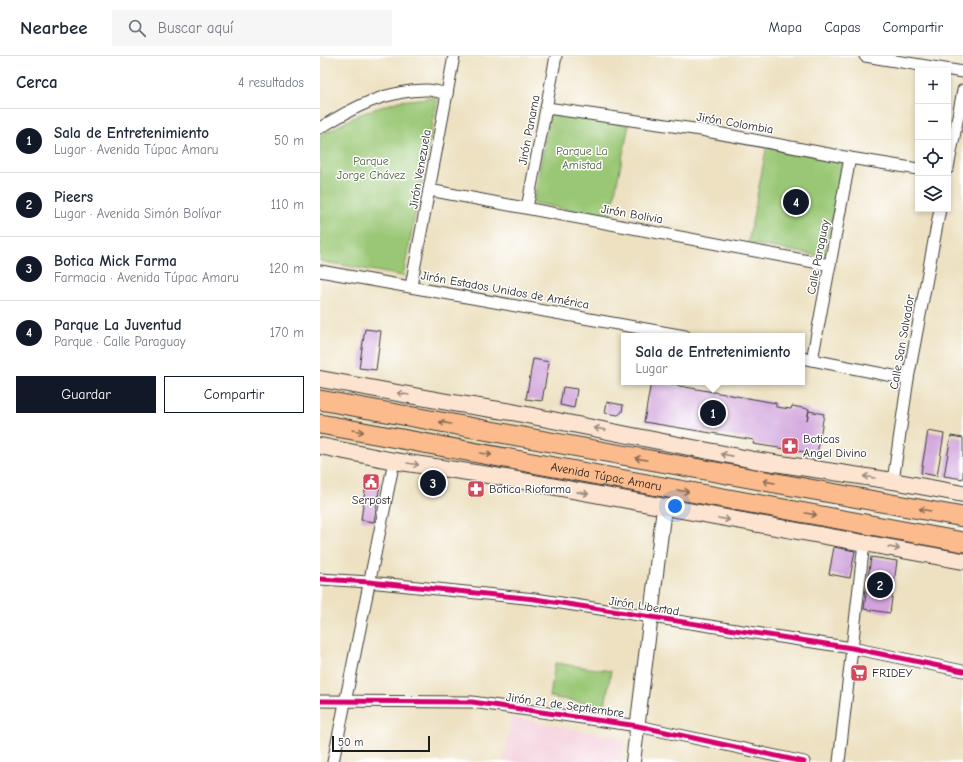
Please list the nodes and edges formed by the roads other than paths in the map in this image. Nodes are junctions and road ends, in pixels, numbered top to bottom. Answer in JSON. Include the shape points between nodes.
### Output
{"nodes":[{"id":1,"x":454,"y":56,"type":"edge"},
{"id":2,"x":556,"y":56,"type":"edge"},
{"id":3,"x":865,"y":56,"type":"edge"},
{"id":4,"x":963,"y":72,"type":"edge"},
{"id":5,"x":963,"y":90,"type":"edge"},
{"id":6,"x":447,"y":94,"type":"junction"},
{"id":7,"x":547,"y":108,"type":"junction"},
{"id":8,"x":320,"y":128,"type":"edge"},
{"id":9,"x":951,"y":152,"type":"edge"},
{"id":10,"x":850,"y":158,"type":"junction"},
{"id":11,"x":915,"y":169,"type":"edge"},
{"id":12,"x":429,"y":190,"type":"junction"},
{"id":13,"x":527,"y":208,"type":"junction"},
{"id":14,"x":939,"y":212,"type":"edge"},
{"id":15,"x":830,"y":265,"type":"junction"},
{"id":16,"x":320,"y":271,"type":"edge"},
{"id":17,"x":411,"y":286,"type":"junction"},
{"id":18,"x":669,"y":333,"type":"edge"},
{"id":19,"x":807,"y":360,"type":"edge"},
{"id":20,"x":320,"y":379,"type":"edge"},
{"id":21,"x":908,"y":379,"type":"junction"},
{"id":22,"x":320,"y":400,"type":"edge"},
{"id":23,"x":320,"y":424,"type":"edge"},
{"id":24,"x":320,"y":446,"type":"edge"},
{"id":25,"x":394,"y":461,"type":"junction"},
{"id":26,"x":893,"y":481,"type":"junction"},
{"id":27,"x":963,"y":494,"type":"edge"},
{"id":28,"x":664,"y":508,"type":"junction"},
{"id":29,"x":963,"y":517,"type":"edge"},
{"id":30,"x":963,"y":542,"type":"edge"},
{"id":31,"x":864,"y":543,"type":"junction"},
{"id":32,"x":963,"y":561,"type":"edge"},
{"id":33,"x":320,"y":579,"type":"edge"},
{"id":34,"x":369,"y":582,"type":"junction"},
{"id":35,"x":651,"y":618,"type":"junction"},
{"id":36,"x":852,"y":648,"type":"junction"},
{"id":37,"x":963,"y":671,"type":"edge"},
{"id":38,"x":320,"y":701,"type":"edge"},
{"id":39,"x":345,"y":701,"type":"junction"},
{"id":40,"x":638,"y":726,"type":"junction"},
{"id":41,"x":333,"y":762,"type":"edge"},
{"id":42,"x":633,"y":762,"type":"edge"},
{"id":43,"x":804,"y":762,"type":"edge"},
{"id":44,"x":839,"y":762,"type":"edge"}],
"edges":[{"from":1,"to":6,"type":"street","name":"Jirón Venezuela"},
{"from":2,"to":7,"type":"street","name":"Jirón Panama"},
{"from":3,"to":4,"type":"street"},
{"from":5,"to":9,"type":"street"},
{"from":6,"to":8,"type":"street","via":[[426,90],[398,93],[372,100]]},
{"from":6,"to":12,"type":"street","name":"Jirón Venezuela"},
{"from":7,"to":10,"type":"street","name":"Jirón Colombia","via":[[701,130]]},
{"from":7,"to":13,"type":"street","name":"Jirón Panama"},
{"from":10,"to":11,"type":"street","name":"Jirón Colombia"},
{"from":10,"to":15,"type":"street","name":"Calle Paraguay"},
{"from":12,"to":13,"type":"street","name":"Jirón Bolivia"},
{"from":12,"to":17,"type":"street","name":"Jirón Venezuela"},
{"from":13,"to":15,"type":"street","name":"Jirón Bolivia"},
{"from":14,"to":21,"type":"street","name":"Calle San Salvador"},
{"from":15,"to":19,"type":"street","name":"Calle Paraguay"},
{"from":16,"to":17,"type":"street","name":"Jirón Estados Unidos de América"},
{"from":17,"to":18,"type":"street","name":"Jirón Estados Unidos de América"},
{"from":19,"to":21,"type":"street"},
{"from":26,"to":20,"type":"main road","one_way":true,"via":[[754,460],[512,412]]},
{"from":21,"to":26,"type":"street","name":"Calle San Salvador"},
{"from":29,"to":22,"type":"highway","name":"Avenida Túpac Amaru","one_way":true},
{"from":23,"to":30,"type":"highway","name":"Avenida Túpac Amaru","one_way":true},
{"from":24,"to":25,"type":"main road","name":"Avenida Túpac Amaru"},
{"from":25,"to":28,"type":"main road","name":"Avenida Túpac Amaru","one_way":true,"via":[[495,476]]},
{"from":25,"to":34,"type":"street"},
{"from":26,"to":27,"type":"main road"},
{"from":28,"to":31,"type":"main road","name":"Avenida Túpac Amaru","one_way":true},
{"from":28,"to":35,"type":"street"},
{"from":31,"to":32,"type":"main road","name":"Avenida Túpac Amaru","one_way":true},
{"from":31,"to":36,"type":"street"},
{"from":33,"to":34,"type":"street","name":"Jirón Libertad"},
{"from":34,"to":35,"type":"street","name":"Jirón Libertad","via":[[535,599]]},
{"from":34,"to":39,"type":"street"},
{"from":35,"to":36,"type":"street","name":"Jirón Libertad"},
{"from":35,"to":40,"type":"street"},
{"from":36,"to":37,"type":"street","name":"Jirón Libertad"},
{"from":36,"to":44,"type":"street"},
{"from":38,"to":39,"type":"street","name":"Jirón 21 de Septiembre"},
{"from":39,"to":40,"type":"street","name":"Jirón 21 de Septiembre","via":[[472,702]]},
{"from":39,"to":41,"type":"street"},
{"from":40,"to":42,"type":"street"},
{"from":40,"to":43,"type":"street","name":"Jirón 21 de Septiembre"}]}
